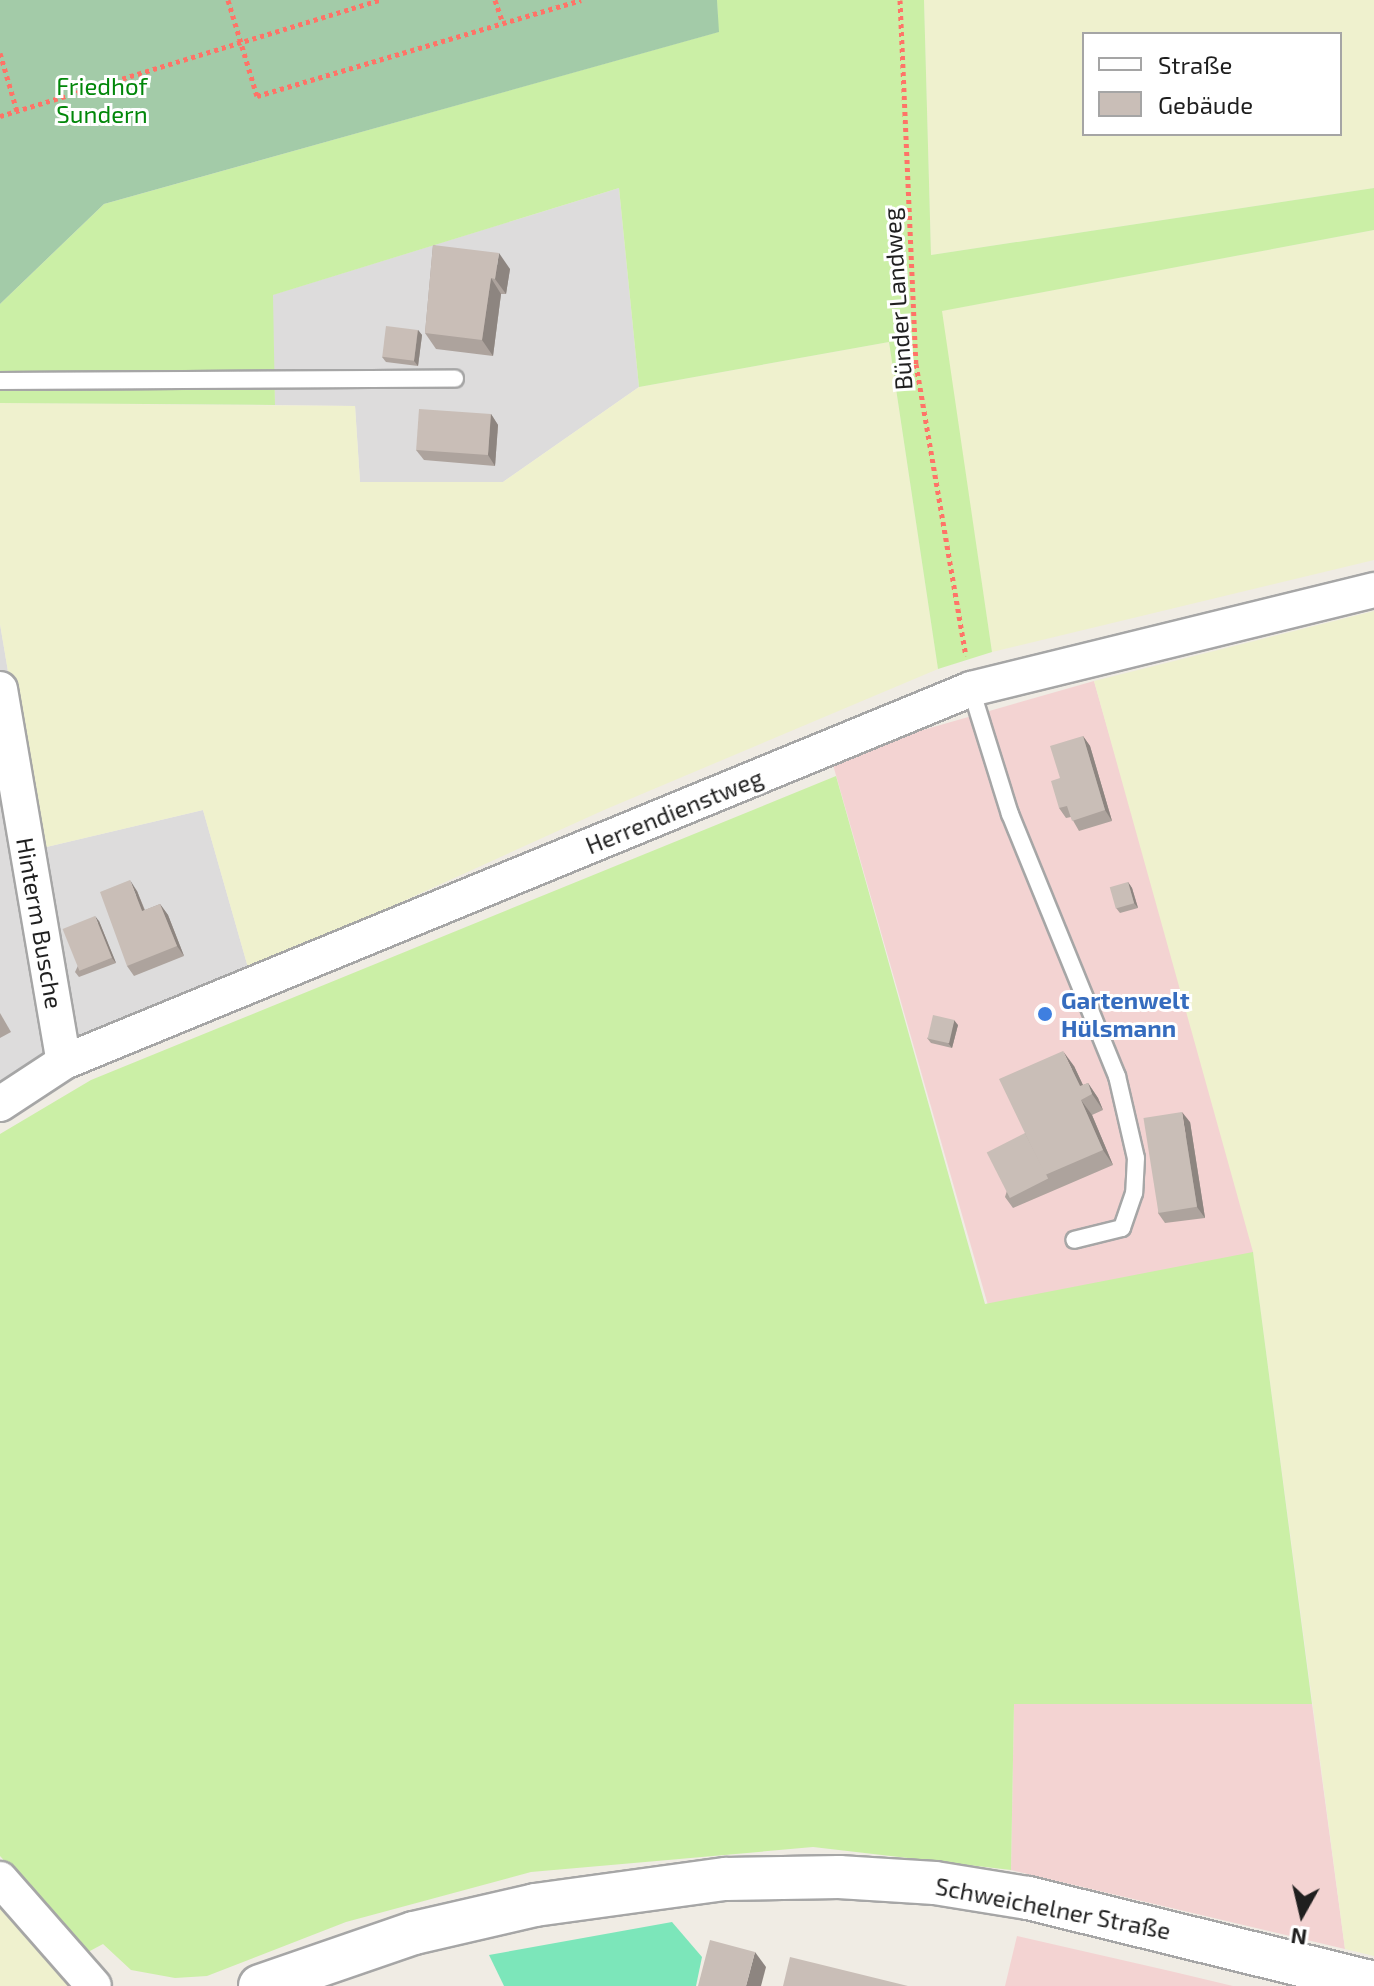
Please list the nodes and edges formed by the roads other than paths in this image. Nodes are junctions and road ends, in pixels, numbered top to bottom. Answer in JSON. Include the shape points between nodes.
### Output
{"nodes":[{"id":1,"x":455,"y":379,"type":"dead end"},
{"id":2,"x":0,"y":381,"type":"edge"},
{"id":3,"x":1374,"y":590,"type":"edge"},
{"id":4,"x":0,"y":689,"type":"edge"},
{"id":5,"x":971,"y":689,"type":"junction"},
{"id":6,"x":64,"y":1062,"type":"junction"},
{"id":7,"x":0,"y":1104,"type":"edge"},
{"id":8,"x":1074,"y":1240,"type":"dead end"},
{"id":9,"x":0,"y":1879,"type":"edge"},
{"id":10,"x":1374,"y":1983,"type":"edge"},
{"id":11,"x":94,"y":1986,"type":"edge"},
{"id":12,"x":260,"y":1986,"type":"edge"}],
"edges":[{"from":1,"to":2,"type":"lane"},
{"from":3,"to":5,"type":"street","name":"Herrendienstweg"},
{"from":4,"to":6,"type":"street","name":"Hinterm Busche"},
{"from":5,"to":6,"type":"street","name":"Herrendienstweg"},
{"from":5,"to":8,"type":"lane","via":[[1010,814],[1117,1076],[1136,1158],[1134,1193],[1122,1228]]},
{"from":6,"to":7,"type":"street","name":"Herrendienstweg"},
{"from":9,"to":11,"type":"street"},
{"from":10,"to":12,"type":"street","name":"Schweichelner Straße","via":[[1028,1898],[935,1883],[839,1877],[726,1879],[535,1905],[414,1933]]}]}
